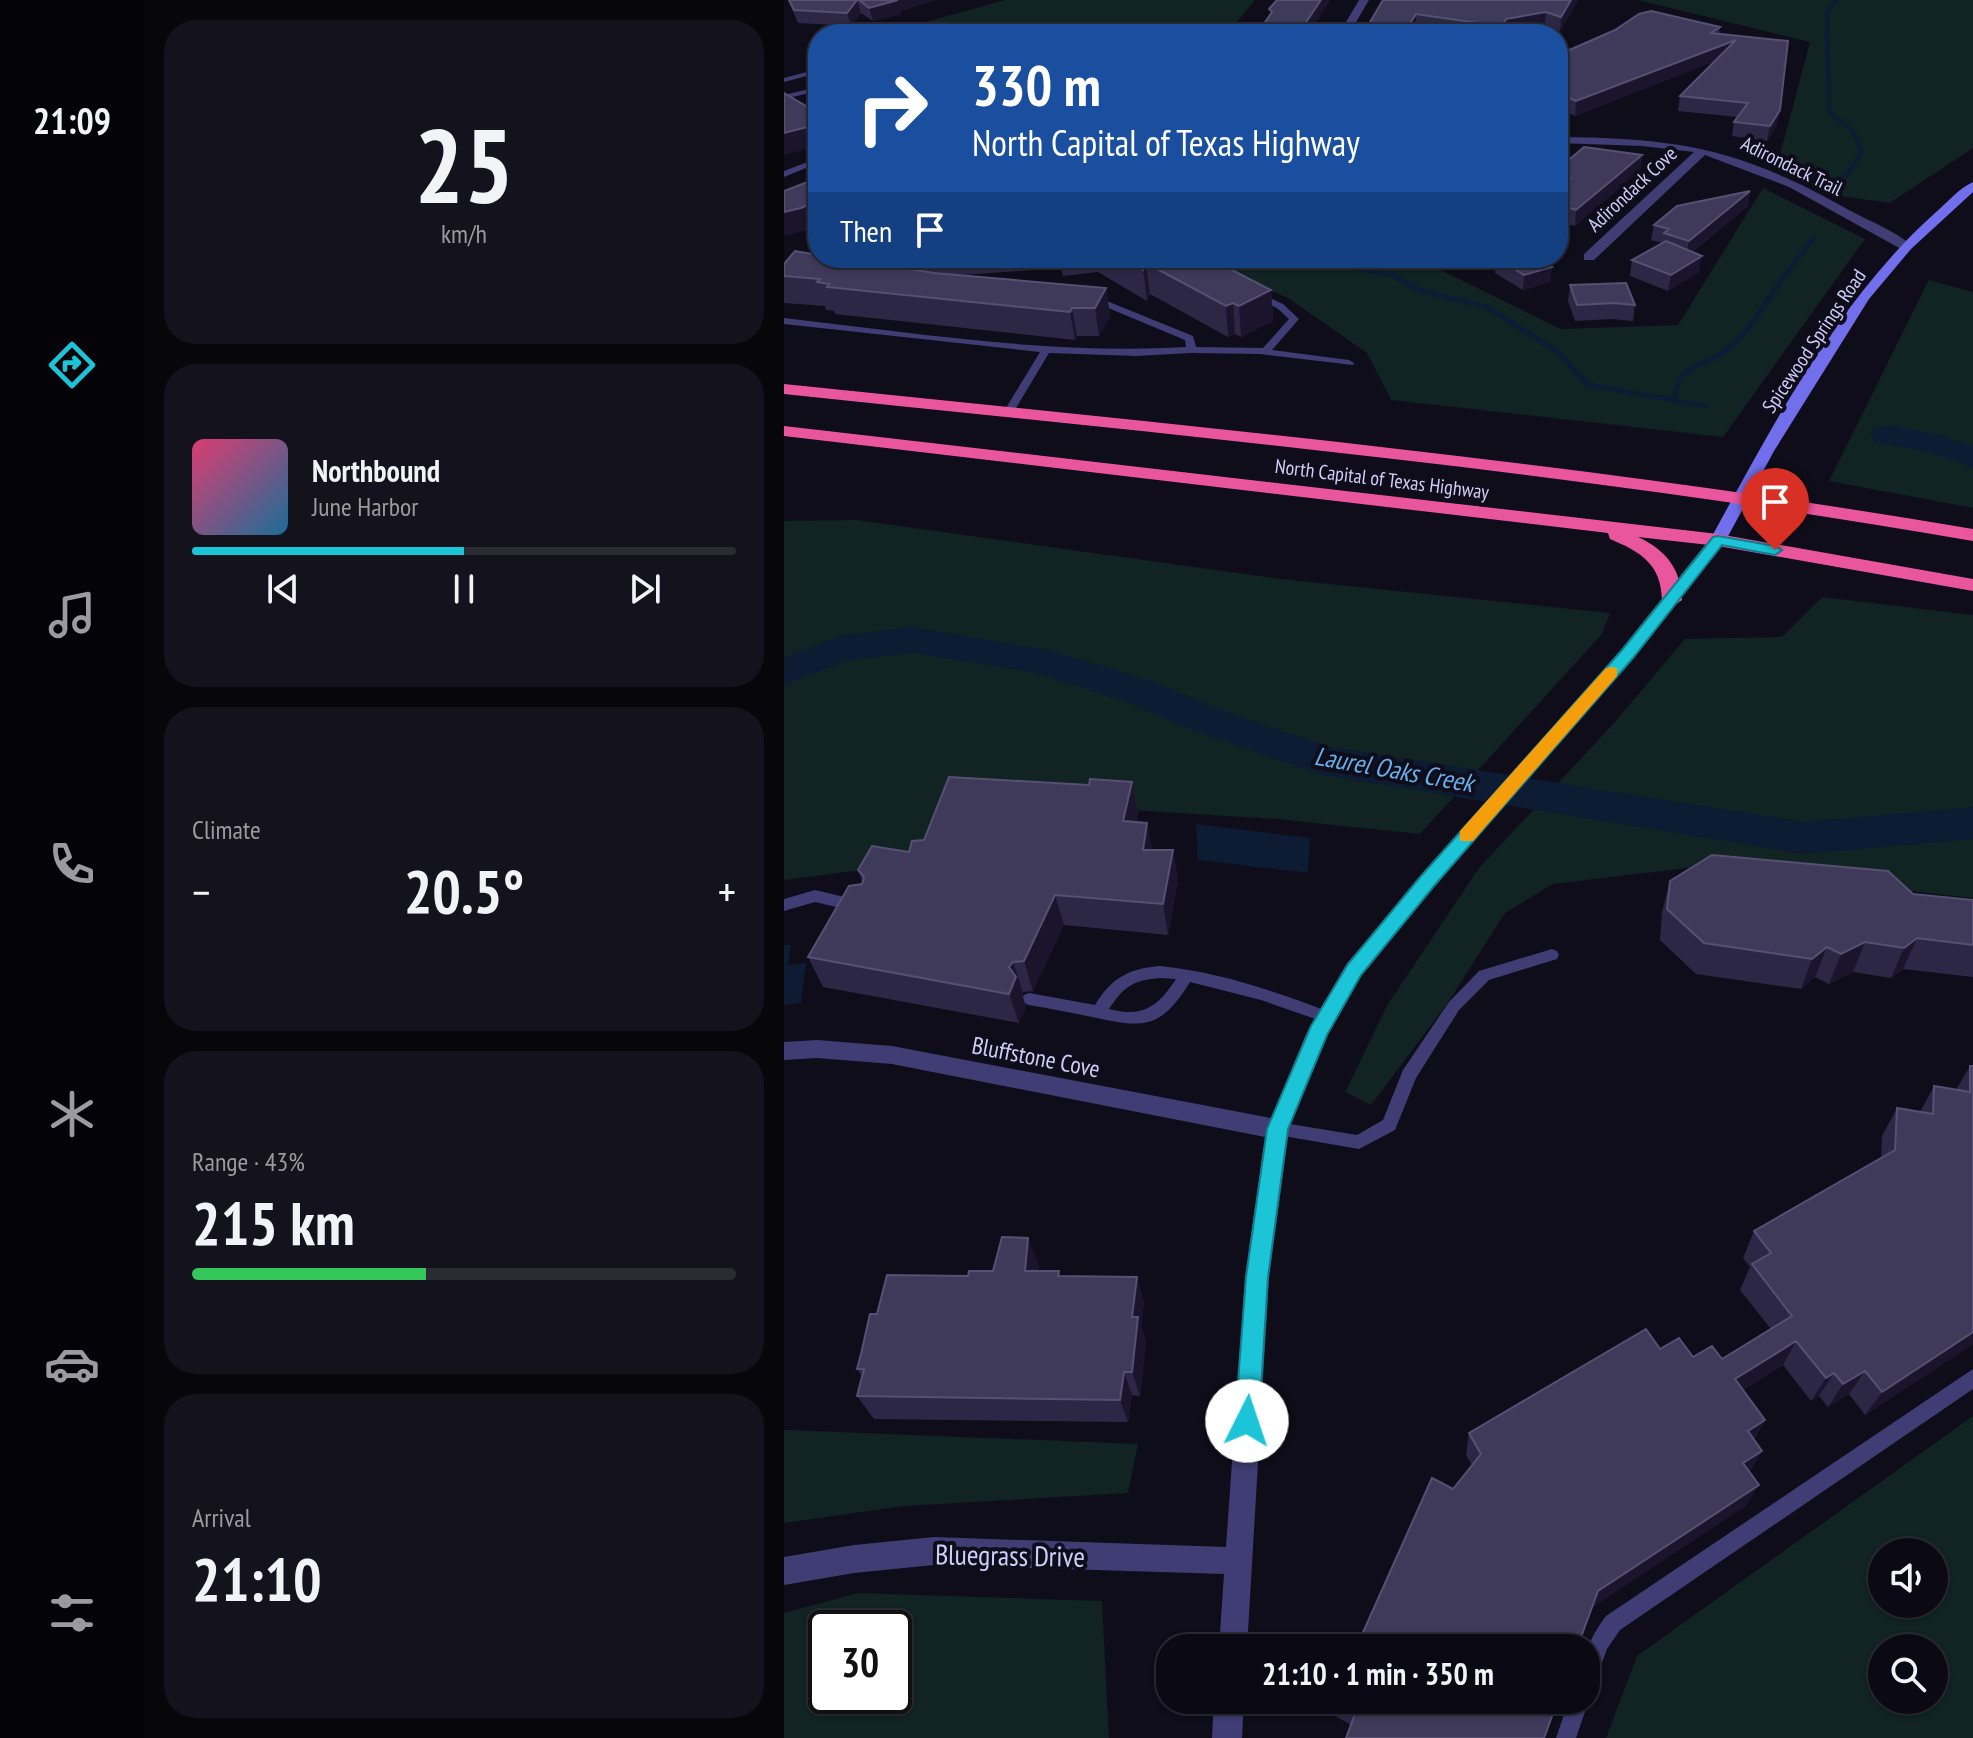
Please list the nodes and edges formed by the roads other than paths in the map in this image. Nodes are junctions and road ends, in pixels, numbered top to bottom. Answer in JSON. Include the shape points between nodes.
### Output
{"nodes":[{"id":1,"x":1364,"y":0,"type":"edge"},
{"id":2,"x":1350,"y":24,"type":"edge"},
{"id":3,"x":808,"y":74,"type":"edge"},
{"id":4,"x":784,"y":80,"type":"edge"},
{"id":5,"x":808,"y":91,"type":"edge"},
{"id":6,"x":784,"y":97,"type":"edge"},
{"id":7,"x":1568,"y":140,"type":"edge"},
{"id":8,"x":1702,"y":151,"type":"junction"},
{"id":9,"x":808,"y":164,"type":"edge"},
{"id":10,"x":784,"y":174,"type":"edge"},
{"id":11,"x":1973,"y":186,"type":"edge"},
{"id":12,"x":1906,"y":246,"type":"junction"},
{"id":13,"x":1589,"y":257,"type":"dead end"},
{"id":14,"x":904,"y":268,"type":"edge"},
{"id":15,"x":919,"y":288,"type":"edge"},
{"id":16,"x":1240,"y":288,"type":"edge"},
{"id":17,"x":1083,"y":295,"type":"edge"},
{"id":18,"x":784,"y":321,"type":"edge"},
{"id":19,"x":1046,"y":350,"type":"junction"},
{"id":20,"x":1191,"y":350,"type":"junction"},
{"id":21,"x":1265,"y":352,"type":"junction"},
{"id":22,"x":1349,"y":363,"type":"dead end"},
{"id":23,"x":784,"y":389,"type":"edge"},
{"id":24,"x":1008,"y":413,"type":"junction"},
{"id":25,"x":784,"y":431,"type":"edge"},
{"id":26,"x":1740,"y":495,"type":"junction"},
{"id":27,"x":1592,"y":526,"type":"junction"},
{"id":28,"x":1973,"y":535,"type":"edge"},
{"id":29,"x":1718,"y":540,"type":"junction"},
{"id":30,"x":1973,"y":585,"type":"edge"},
{"id":31,"x":1672,"y":600,"type":"junction"},
{"id":32,"x":784,"y":905,"type":"edge"},
{"id":33,"x":867,"y":909,"type":"edge"},
{"id":34,"x":1552,"y":955,"type":"dead end"},
{"id":35,"x":1186,"y":976,"type":"junction"},
{"id":36,"x":1029,"y":999,"type":"dead end"},
{"id":37,"x":1099,"y":1012,"type":"junction"},
{"id":38,"x":1327,"y":1017,"type":"junction"},
{"id":39,"x":784,"y":1051,"type":"edge"},
{"id":40,"x":1278,"y":1129,"type":"junction"},
{"id":41,"x":1973,"y":1378,"type":"edge"},
{"id":42,"x":1238,"y":1561,"type":"junction"},
{"id":43,"x":784,"y":1571,"type":"edge"},
{"id":44,"x":1234,"y":1634,"type":"edge"},
{"id":45,"x":1600,"y":1642,"type":"edge"},
{"id":46,"x":1228,"y":1714,"type":"edge"},
{"id":47,"x":1574,"y":1714,"type":"edge"},
{"id":48,"x":1227,"y":1738,"type":"edge"},
{"id":49,"x":1566,"y":1738,"type":"edge"}],
"edges":[{"from":1,"to":2,"type":"street"},
{"from":3,"to":4,"type":"lane"},
{"from":5,"to":6,"type":"lane"},
{"from":7,"to":8,"type":"street","name":"Adirondack Trail","via":[[1646,141]]},
{"from":8,"to":12,"type":"street","name":"Adirondack Trail","via":[[1762,171]]},
{"from":8,"to":13,"type":"street","name":"Adirondack Cove"},
{"from":9,"to":10,"type":"lane"},
{"from":11,"to":12,"type":"main road","name":"Spicewood Springs Road"},
{"from":12,"to":26,"type":"main road","name":"Spicewood Springs Road","via":[[1863,297]]},
{"from":14,"to":15,"type":"lane","via":[[903,279]]},
{"from":16,"to":21,"type":"lane","via":[[1280,306],[1294,319]]},
{"from":17,"to":20,"type":"lane","via":[[1190,338]]},
{"from":18,"to":19,"type":"lane"},
{"from":19,"to":20,"type":"lane"},
{"from":19,"to":24,"type":"lane"},
{"from":20,"to":21,"type":"lane"},
{"from":21,"to":22,"type":"lane"},
{"from":23,"to":24,"type":"highway","name":"North Capital of Texas Highway"},
{"from":24,"to":26,"type":"highway","name":"North Capital of Texas Highway","via":[[1366,449]]},
{"from":25,"to":27,"type":"highway","name":"North Capital of Texas Highway"},
{"from":26,"to":28,"type":"highway","name":"North Capital of Texas Highway"},
{"from":26,"to":29,"type":"main road","name":"Spicewood Springs Road"},
{"from":27,"to":29,"type":"highway","name":"North Capital of Texas Highway"},
{"from":27,"to":31,"type":"highway","via":[[1652,553],[1673,578]]},
{"from":29,"to":30,"type":"highway","name":"North Capital of Texas Highway"},
{"from":29,"to":31,"type":"street"},
{"from":31,"to":38,"type":"street","via":[[1354,969]]},
{"from":32,"to":33,"type":"lane","via":[[815,896]]},
{"from":34,"to":40,"type":"lane","via":[[1484,975],[1454,1006],[1409,1075],[1389,1125],[1359,1142]]},
{"from":35,"to":37,"type":"lane","via":[[1165,971],[1127,979],[1110,992]]},
{"from":35,"to":37,"type":"lane","via":[[1173,999],[1147,1017],[1126,1019]]},
{"from":35,"to":38,"type":"lane"},
{"from":36,"to":37,"type":"lane"},
{"from":38,"to":40,"type":"street"},
{"from":39,"to":40,"type":"street","name":"Bluffstone Cove","via":[[892,1055]]},
{"from":40,"to":42,"type":"street","via":[[1257,1277]]},
{"from":41,"to":45,"type":"lane","via":[[1613,1623]]},
{"from":42,"to":43,"type":"street","name":"Bluegrass Drive","via":[[934,1551]]},
{"from":42,"to":44,"type":"street"},
{"from":46,"to":48,"type":"street"},
{"from":47,"to":49,"type":"lane"}]}
